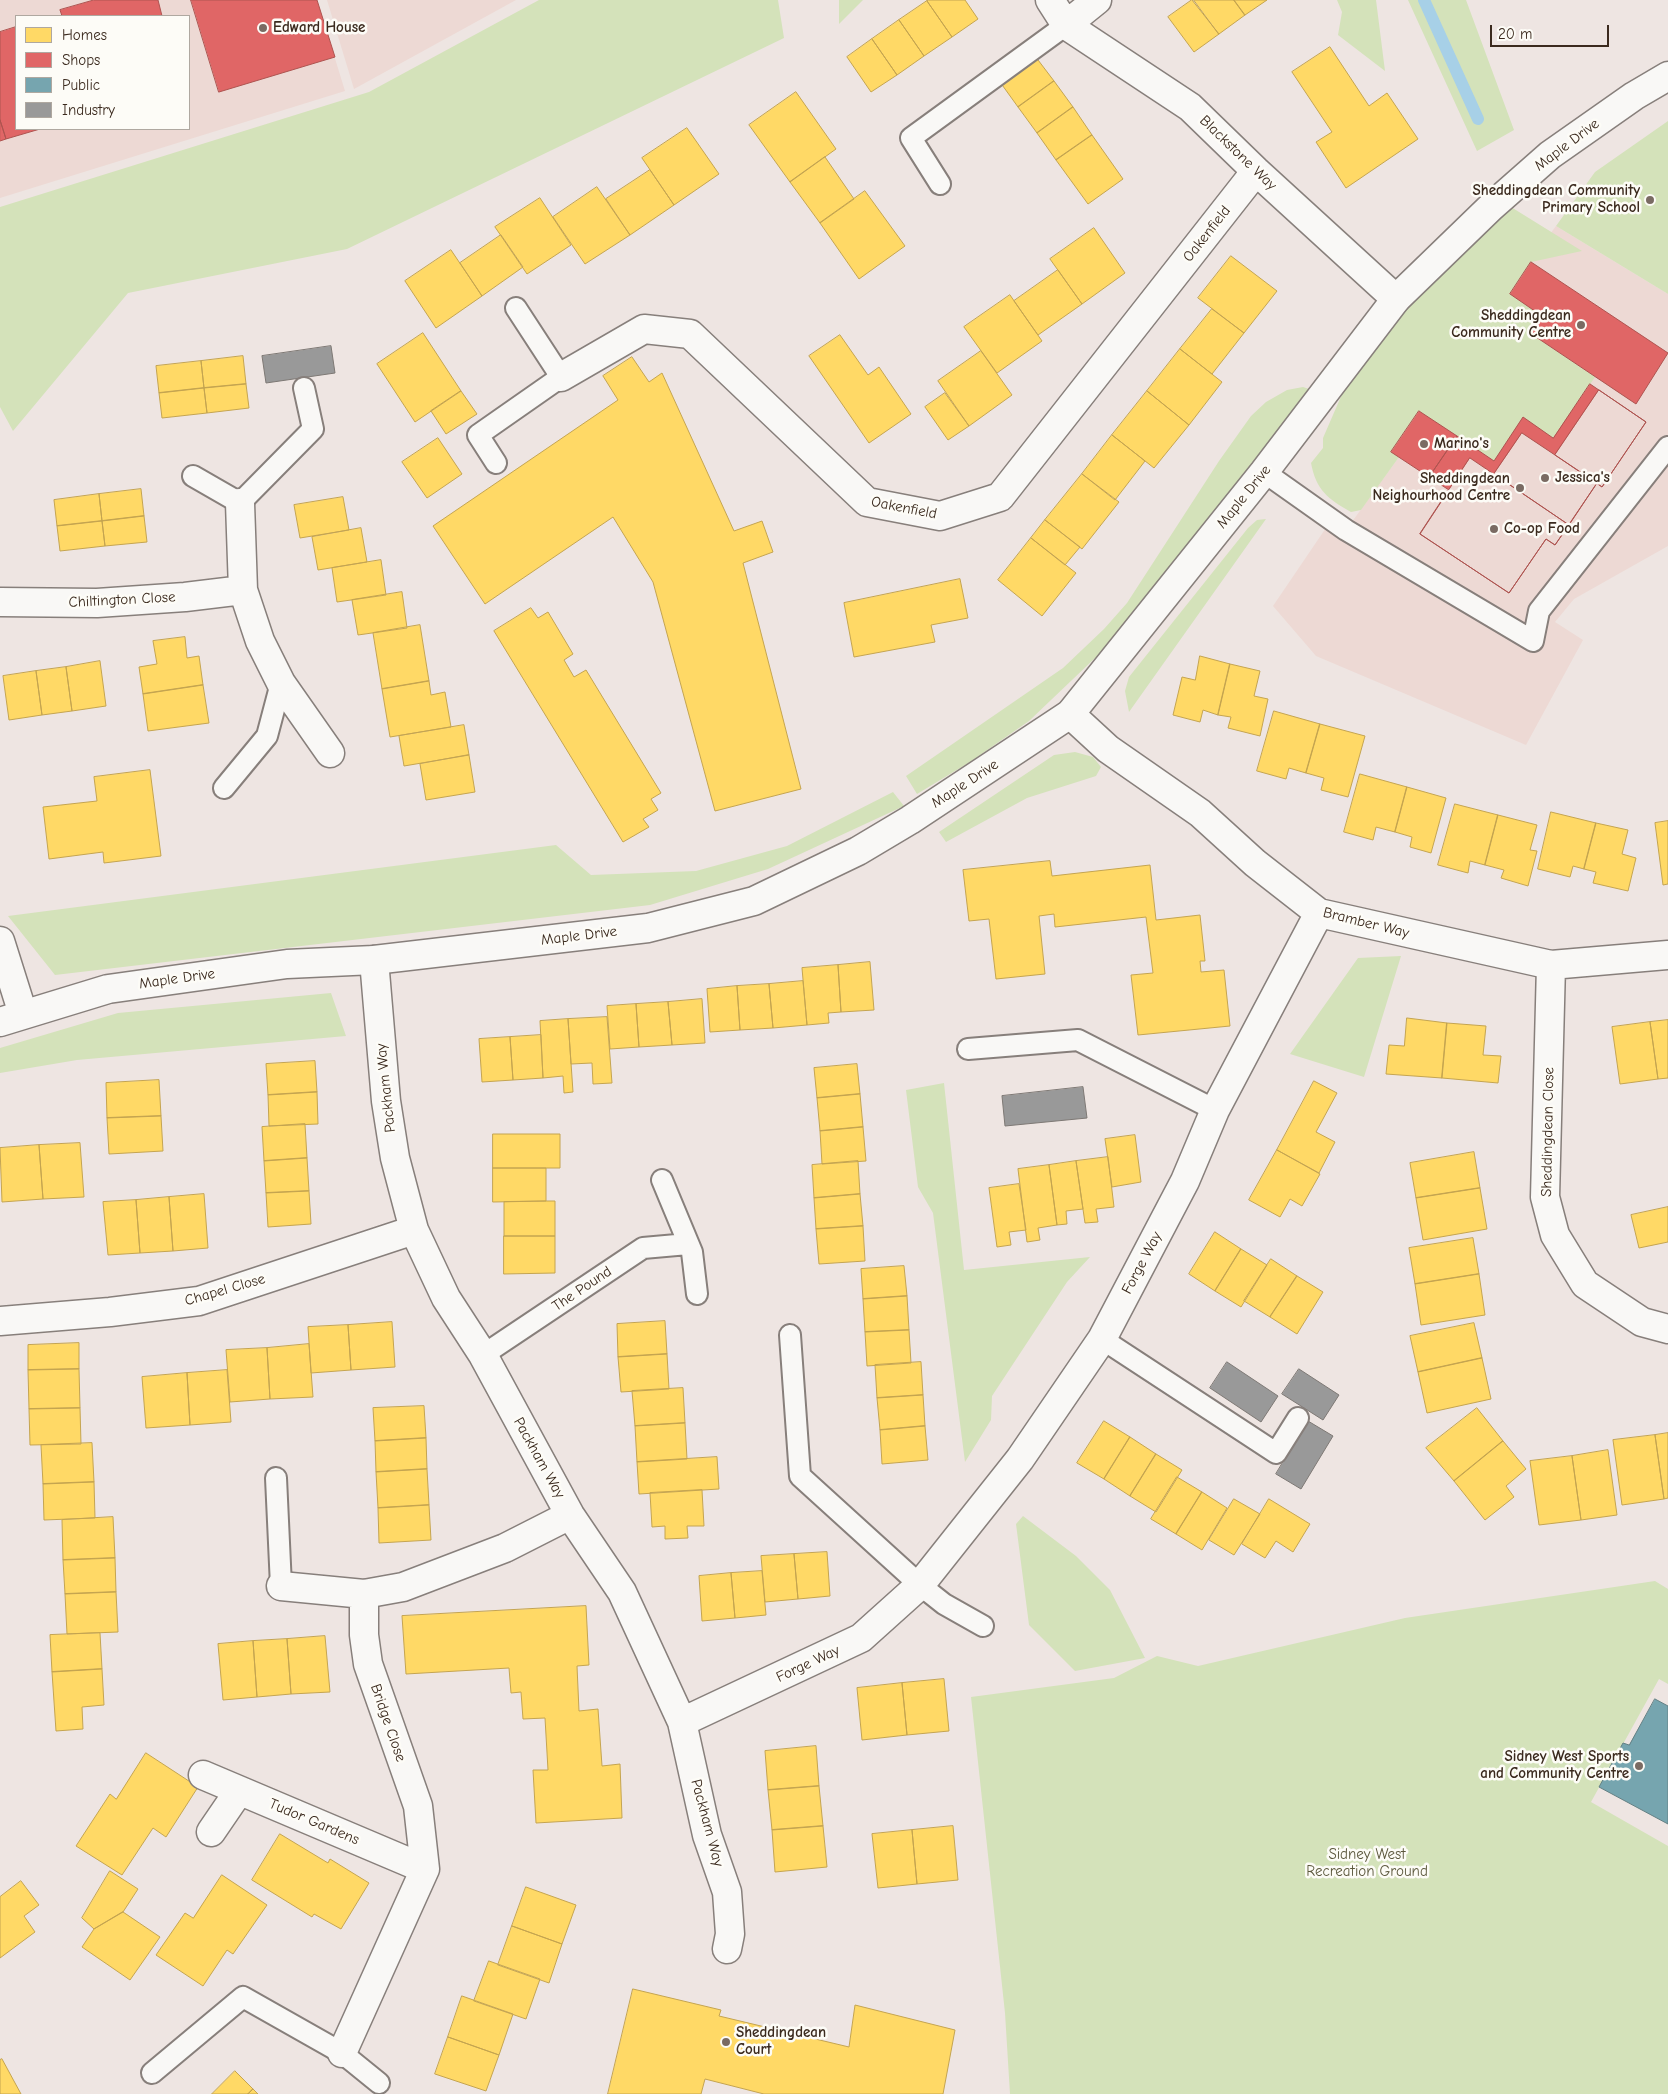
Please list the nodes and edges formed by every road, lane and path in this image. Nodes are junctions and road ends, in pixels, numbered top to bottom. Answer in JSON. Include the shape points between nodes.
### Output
{"nodes":[{"id":1,"x":1050,"y":0,"type":"edge"},
{"id":2,"x":1097,"y":0,"type":"edge"},
{"id":3,"x":1066,"y":25,"type":"junction"},
{"id":4,"x":1668,"y":76,"type":"edge"},
{"id":5,"x":1256,"y":172,"type":"junction"},
{"id":6,"x":940,"y":184,"type":"dead end"},
{"id":7,"x":1396,"y":299,"type":"junction"},
{"id":8,"x":516,"y":308,"type":"dead end"},
{"id":9,"x":560,"y":377,"type":"junction"},
{"id":10,"x":304,"y":388,"type":"dead end"},
{"id":11,"x":1668,"y":447,"type":"edge"},
{"id":12,"x":496,"y":463,"type":"dead end"},
{"id":13,"x":1264,"y":472,"type":"junction"},
{"id":14,"x":192,"y":476,"type":"dead end"},
{"id":15,"x":240,"y":503,"type":"junction"},
{"id":16,"x":243,"y":590,"type":"junction"},
{"id":17,"x":0,"y":602,"type":"edge"},
{"id":18,"x":281,"y":682,"type":"junction"},
{"id":19,"x":1070,"y":714,"type":"junction"},
{"id":20,"x":330,"y":753,"type":"dead end"},
{"id":21,"x":224,"y":788,"type":"dead end"},
{"id":22,"x":1319,"y":913,"type":"junction"},
{"id":23,"x":0,"y":941,"type":"edge"},
{"id":24,"x":1668,"y":955,"type":"edge"},
{"id":25,"x":374,"y":960,"type":"junction"},
{"id":26,"x":1551,"y":965,"type":"junction"},
{"id":27,"x":12,"y":1018,"type":"edge"},
{"id":28,"x":968,"y":1049,"type":"dead end"},
{"id":29,"x":1215,"y":1110,"type":"junction"},
{"id":30,"x":662,"y":1180,"type":"dead end"},
{"id":31,"x":414,"y":1230,"type":"junction"},
{"id":32,"x":688,"y":1244,"type":"junction"},
{"id":33,"x":697,"y":1294,"type":"dead end"},
{"id":34,"x":0,"y":1321,"type":"edge"},
{"id":35,"x":1668,"y":1329,"type":"edge"},
{"id":36,"x":790,"y":1335,"type":"dead end"},
{"id":37,"x":1102,"y":1339,"type":"junction"},
{"id":38,"x":483,"y":1355,"type":"junction"},
{"id":39,"x":1298,"y":1418,"type":"dead end"},
{"id":40,"x":276,"y":1478,"type":"dead end"},
{"id":41,"x":570,"y":1515,"type":"junction"},
{"id":42,"x":920,"y":1585,"type":"junction"},
{"id":43,"x":281,"y":1586,"type":"joint"},
{"id":44,"x":364,"y":1594,"type":"junction"},
{"id":45,"x":982,"y":1626,"type":"dead end"},
{"id":46,"x":682,"y":1722,"type":"junction"},
{"id":47,"x":203,"y":1775,"type":"dead end"},
{"id":48,"x":239,"y":1790,"type":"junction"},
{"id":49,"x":211,"y":1832,"type":"dead end"},
{"id":50,"x":425,"y":1869,"type":"junction"},
{"id":51,"x":727,"y":1949,"type":"dead end"},
{"id":52,"x":342,"y":2052,"type":"junction"},
{"id":53,"x":152,"y":2073,"type":"dead end"},
{"id":54,"x":379,"y":2083,"type":"dead end"}],
"edges":[{"from":1,"to":3,"type":"street","name":"Blackstone Way"},
{"from":2,"to":3,"type":"street"},
{"from":3,"to":5,"type":"street","name":"Blackstone Way","via":[[1190,107]]},
{"from":3,"to":6,"type":"lane","via":[[911,138]]},
{"from":4,"to":7,"type":"street","name":"Maple Drive","via":[[1550,154]]},
{"from":5,"to":7,"type":"street","name":"Blackstone Way"},
{"from":5,"to":9,"type":"street","name":"Oakenfield","via":[[1000,497],[940,516],[867,502],[690,334],[644,329]]},
{"from":7,"to":13,"type":"street","name":"Maple Drive"},
{"from":8,"to":9,"type":"lane"},
{"from":9,"to":12,"type":"lane","via":[[478,435]]},
{"from":10,"to":15,"type":"lane","via":[[313,429]]},
{"from":11,"to":13,"type":"lane","via":[[1539,611],[1533,641],[1346,530]]},
{"from":13,"to":19,"type":"street","name":"Maple Drive"},
{"from":14,"to":15,"type":"lane"},
{"from":15,"to":16,"type":"street"},
{"from":16,"to":17,"type":"street","name":"Chiltington Close","via":[[97,603]]},
{"from":16,"to":18,"type":"street","via":[[260,641]]},
{"from":18,"to":20,"type":"street"},
{"from":18,"to":21,"type":"lane","via":[[267,736]]},
{"from":19,"to":22,"type":"street","name":"Bramber Way","via":[[1108,749],[1200,813],[1255,863]]},
{"from":19,"to":25,"type":"street","name":"Maple Drive","via":[[858,851],[754,901],[648,928]]},
{"from":22,"to":26,"type":"street","name":"Bramber Way"},
{"from":22,"to":29,"type":"street","name":"Forge Way"},
{"from":23,"to":27,"type":"street"},
{"from":24,"to":26,"type":"street","name":"Bramber Way"},
{"from":25,"to":27,"type":"street","name":"Maple Drive","via":[[287,964],[108,989]]},
{"from":25,"to":31,"type":"street","name":"Packham Way","via":[[395,1158]]},
{"from":26,"to":35,"type":"street","name":"Sheddingdean Close","via":[[1545,1197],[1555,1235],[1585,1284],[1642,1322]]},
{"from":28,"to":29,"type":"lane","via":[[1078,1040]]},
{"from":29,"to":37,"type":"street","name":"Forge Way","via":[[1185,1182]]},
{"from":30,"to":32,"type":"lane"},
{"from":31,"to":34,"type":"street","name":"Chapel Close","via":[[199,1301]]},
{"from":31,"to":38,"type":"street","name":"Packham Way","via":[[446,1298]]},
{"from":32,"to":33,"type":"lane","via":[[692,1252]]},
{"from":32,"to":38,"type":"lane","name":"The Pound","via":[[643,1248]]},
{"from":36,"to":42,"type":"lane","via":[[800,1476]]},
{"from":37,"to":39,"type":"lane","via":[[1276,1453]]},
{"from":37,"to":42,"type":"street","name":"Forge Way","via":[[1020,1459]]},
{"from":38,"to":41,"type":"street","name":"Packham Way"},
{"from":40,"to":43,"type":"lane"},
{"from":41,"to":44,"type":"street","via":[[505,1548],[420,1581]]},
{"from":41,"to":46,"type":"street","name":"Packham Way","via":[[622,1592]]},
{"from":42,"to":45,"type":"lane","via":[[944,1604]]},
{"from":42,"to":46,"type":"street","name":"Forge Way","via":[[861,1638]]},
{"from":43,"to":44,"type":"street"},
{"from":44,"to":50,"type":"street","name":"Bridge Close","via":[[368,1664],[418,1806]]},
{"from":46,"to":51,"type":"street","name":"Packham Way","via":[[707,1835],[727,1892],[730,1934]]},
{"from":47,"to":48,"type":"street","name":"Tudor Gardens"},
{"from":48,"to":49,"type":"street"},
{"from":48,"to":50,"type":"street","name":"Tudor Gardens"},
{"from":50,"to":52,"type":"street"},
{"from":52,"to":53,"type":"lane","via":[[243,1997]]},
{"from":52,"to":54,"type":"lane"}]}
